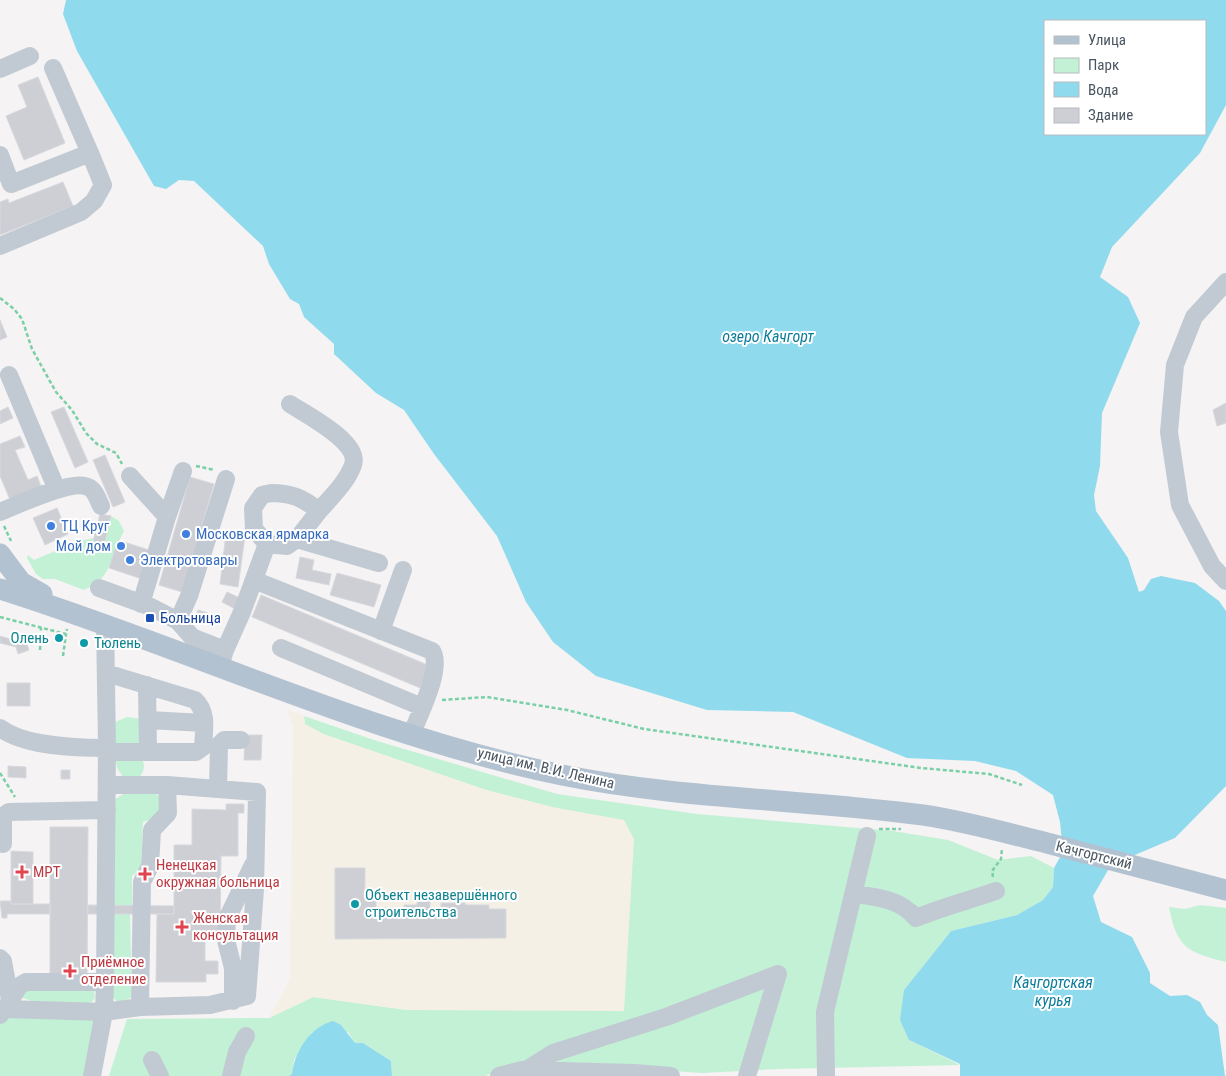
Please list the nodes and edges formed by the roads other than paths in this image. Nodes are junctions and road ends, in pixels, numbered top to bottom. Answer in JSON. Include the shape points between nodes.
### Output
{"nodes":[{"id":1,"x":30,"y":56,"type":"dead end"},
{"id":2,"x":52,"y":68,"type":"dead end"},
{"id":3,"x":0,"y":69,"type":"edge"},
{"id":4,"x":90,"y":153,"type":"junction"},
{"id":5,"x":0,"y":155,"type":"edge"},
{"id":6,"x":0,"y":246,"type":"edge"},
{"id":7,"x":1226,"y":282,"type":"edge"},
{"id":8,"x":9,"y":375,"type":"dead end"},
{"id":9,"x":290,"y":404,"type":"dead end"},
{"id":10,"x":183,"y":471,"type":"road end"},
{"id":11,"x":130,"y":476,"type":"road end"},
{"id":12,"x":226,"y":478,"type":"road end"},
{"id":13,"x":57,"y":490,"type":"junction"},
{"id":14,"x":101,"y":506,"type":"dead end"},
{"id":15,"x":319,"y":511,"type":"junction"},
{"id":16,"x":0,"y":512,"type":"edge"},
{"id":17,"x":167,"y":517,"type":"junction"},
{"id":18,"x":297,"y":539,"type":"junction"},
{"id":19,"x":267,"y":544,"type":"junction"},
{"id":20,"x":7,"y":551,"type":"edge"},
{"id":21,"x":379,"y":563,"type":"dead end"},
{"id":22,"x":403,"y":570,"type":"dead end"},
{"id":23,"x":254,"y":580,"type":"junction"},
{"id":24,"x":1226,"y":581,"type":"edge"},
{"id":25,"x":99,"y":588,"type":"dead end"},
{"id":26,"x":0,"y":589,"type":"edge"},
{"id":27,"x":141,"y":604,"type":"junction"},
{"id":28,"x":178,"y":621,"type":"junction"},
{"id":29,"x":105,"y":624,"type":"junction"},
{"id":30,"x":381,"y":631,"type":"junction"},
{"id":31,"x":281,"y":648,"type":"dead end"},
{"id":32,"x":222,"y":658,"type":"junction"},
{"id":33,"x":106,"y":673,"type":"junction"},
{"id":34,"x":148,"y":685,"type":"junction"},
{"id":35,"x":422,"y":707,"type":"junction"},
{"id":36,"x":148,"y":720,"type":"junction"},
{"id":37,"x":204,"y":722,"type":"junction"},
{"id":38,"x":0,"y":728,"type":"edge"},
{"id":39,"x":412,"y":733,"type":"junction"},
{"id":40,"x":242,"y":740,"type":"dead end"},
{"id":41,"x":107,"y":750,"type":"junction"},
{"id":42,"x":148,"y":752,"type":"junction"},
{"id":43,"x":107,"y":785,"type":"junction"},
{"id":44,"x":167,"y":785,"type":"junction"},
{"id":45,"x":218,"y":789,"type":"junction"},
{"id":46,"x":107,"y":810,"type":"junction"},
{"id":47,"x":2,"y":836,"type":"edge"},
{"id":48,"x":867,"y":836,"type":"road end"},
{"id":49,"x":1004,"y":837,"type":"joint"},
{"id":50,"x":256,"y":860,"type":"junction"},
{"id":51,"x":1226,"y":890,"type":"edge"},
{"id":52,"x":996,"y":891,"type":"road end"},
{"id":53,"x":853,"y":894,"type":"junction"},
{"id":54,"x":0,"y":958,"type":"edge"},
{"id":55,"x":105,"y":982,"type":"junction"},
{"id":56,"x":233,"y":1001,"type":"junction"},
{"id":57,"x":140,"y":1007,"type":"junction"},
{"id":58,"x":5,"y":1008,"type":"edge"},
{"id":59,"x":104,"y":1012,"type":"junction"},
{"id":60,"x":246,"y":1036,"type":"dead end"},
{"id":61,"x":526,"y":1070,"type":"junction"},
{"id":62,"x":742,"y":1075,"type":"edge"},
{"id":63,"x":92,"y":1076,"type":"edge"},
{"id":64,"x":231,"y":1076,"type":"edge"},
{"id":65,"x":499,"y":1076,"type":"edge"},
{"id":66,"x":671,"y":1076,"type":"edge"},
{"id":67,"x":826,"y":1076,"type":"edge"}],
"edges":[{"from":1,"to":3,"type":"street"},
{"from":2,"to":4,"type":"street"},
{"from":4,"to":5,"type":"street","via":[[11,184]]},
{"from":4,"to":6,"type":"street","via":[[103,185],[94,202],[81,212]]},
{"from":7,"to":24,"type":"street","via":[[1194,317],[1175,365],[1169,432],[1180,505],[1212,566]]},
{"from":8,"to":13,"type":"street"},
{"from":9,"to":15,"type":"street","via":[[346,441],[352,452],[354,462],[349,475]]},
{"from":10,"to":17,"type":"street"},
{"from":11,"to":17,"type":"street"},
{"from":12,"to":28,"type":"street"},
{"from":13,"to":14,"type":"street","via":[[85,485],[94,491]]},
{"from":13,"to":16,"type":"street"},
{"from":15,"to":18,"type":"street"},
{"from":15,"to":19,"type":"street","via":[[302,497],[288,492],[271,492],[262,496],[253,508],[252,519],[254,529]]},
{"from":17,"to":27,"type":"street"},
{"from":18,"to":19,"type":"street","via":[[287,546]]},
{"from":18,"to":21,"type":"street"},
{"from":19,"to":23,"type":"street"},
{"from":20,"to":29,"type":"main road","via":[[11,571],[28,587]]},
{"from":22,"to":30,"type":"street"},
{"from":23,"to":30,"type":"street"},
{"from":23,"to":32,"type":"street"},
{"from":25,"to":27,"type":"street"},
{"from":26,"to":29,"type":"main road"},
{"from":27,"to":28,"type":"street"},
{"from":28,"to":32,"type":"street","via":[[192,637]]},
{"from":29,"to":32,"type":"main road","name":"улица им. В.И. Ленина"},
{"from":29,"to":33,"type":"street"},
{"from":30,"to":35,"type":"street","via":[[432,651],[436,657],[435,670]]},
{"from":31,"to":35,"type":"street"},
{"from":32,"to":39,"type":"main road","name":"улица им. В.И. Ленина","via":[[289,693]]},
{"from":33,"to":34,"type":"street"},
{"from":33,"to":41,"type":"street"},
{"from":34,"to":36,"type":"street"},
{"from":34,"to":37,"type":"street","via":[[195,700],[201,706]]},
{"from":35,"to":39,"type":"street"},
{"from":36,"to":37,"type":"street"},
{"from":36,"to":42,"type":"street"},
{"from":37,"to":42,"type":"street","via":[[203,747],[196,752]]},
{"from":38,"to":41,"type":"street","via":[[37,743]]},
{"from":39,"to":49,"type":"main road","name":"улица им. В.И. Ленина","via":[[561,775],[622,785],[921,815],[958,821]]},
{"from":40,"to":45,"type":"street","via":[[224,740],[219,745]]},
{"from":41,"to":42,"type":"street"},
{"from":41,"to":43,"type":"street"},
{"from":43,"to":44,"type":"street"},
{"from":43,"to":46,"type":"street"},
{"from":44,"to":45,"type":"street"},
{"from":44,"to":57,"type":"street","via":[[168,814],[152,830],[150,866],[142,882]]},
{"from":45,"to":50,"type":"street","via":[[257,792]]},
{"from":46,"to":47,"type":"street","via":[[9,812],[2,816]]},
{"from":46,"to":55,"type":"street"},
{"from":48,"to":53,"type":"street"},
{"from":49,"to":51,"type":"main road","name":"Качгортский"},
{"from":50,"to":56,"type":"street","via":[[227,919]]},
{"from":50,"to":56,"type":"street","via":[[247,996]]},
{"from":52,"to":53,"type":"street","via":[[946,905],[916,918],[908,908],[887,898]]},
{"from":53,"to":67,"type":"street","via":[[824,1012]]},
{"from":54,"to":58,"type":"street","via":[[3,961]]},
{"from":55,"to":58,"type":"street","via":[[26,982],[19,986]]},
{"from":55,"to":59,"type":"street"},
{"from":56,"to":57,"type":"street","via":[[210,1005]]},
{"from":57,"to":59,"type":"street"},
{"from":58,"to":59,"type":"street"},
{"from":59,"to":63,"type":"street"},
{"from":60,"to":64,"type":"street"},
{"from":61,"to":62,"type":"street","via":[[553,1053],[666,1017],[778,974]]},
{"from":61,"to":65,"type":"street"},
{"from":61,"to":66,"type":"street"}]}
